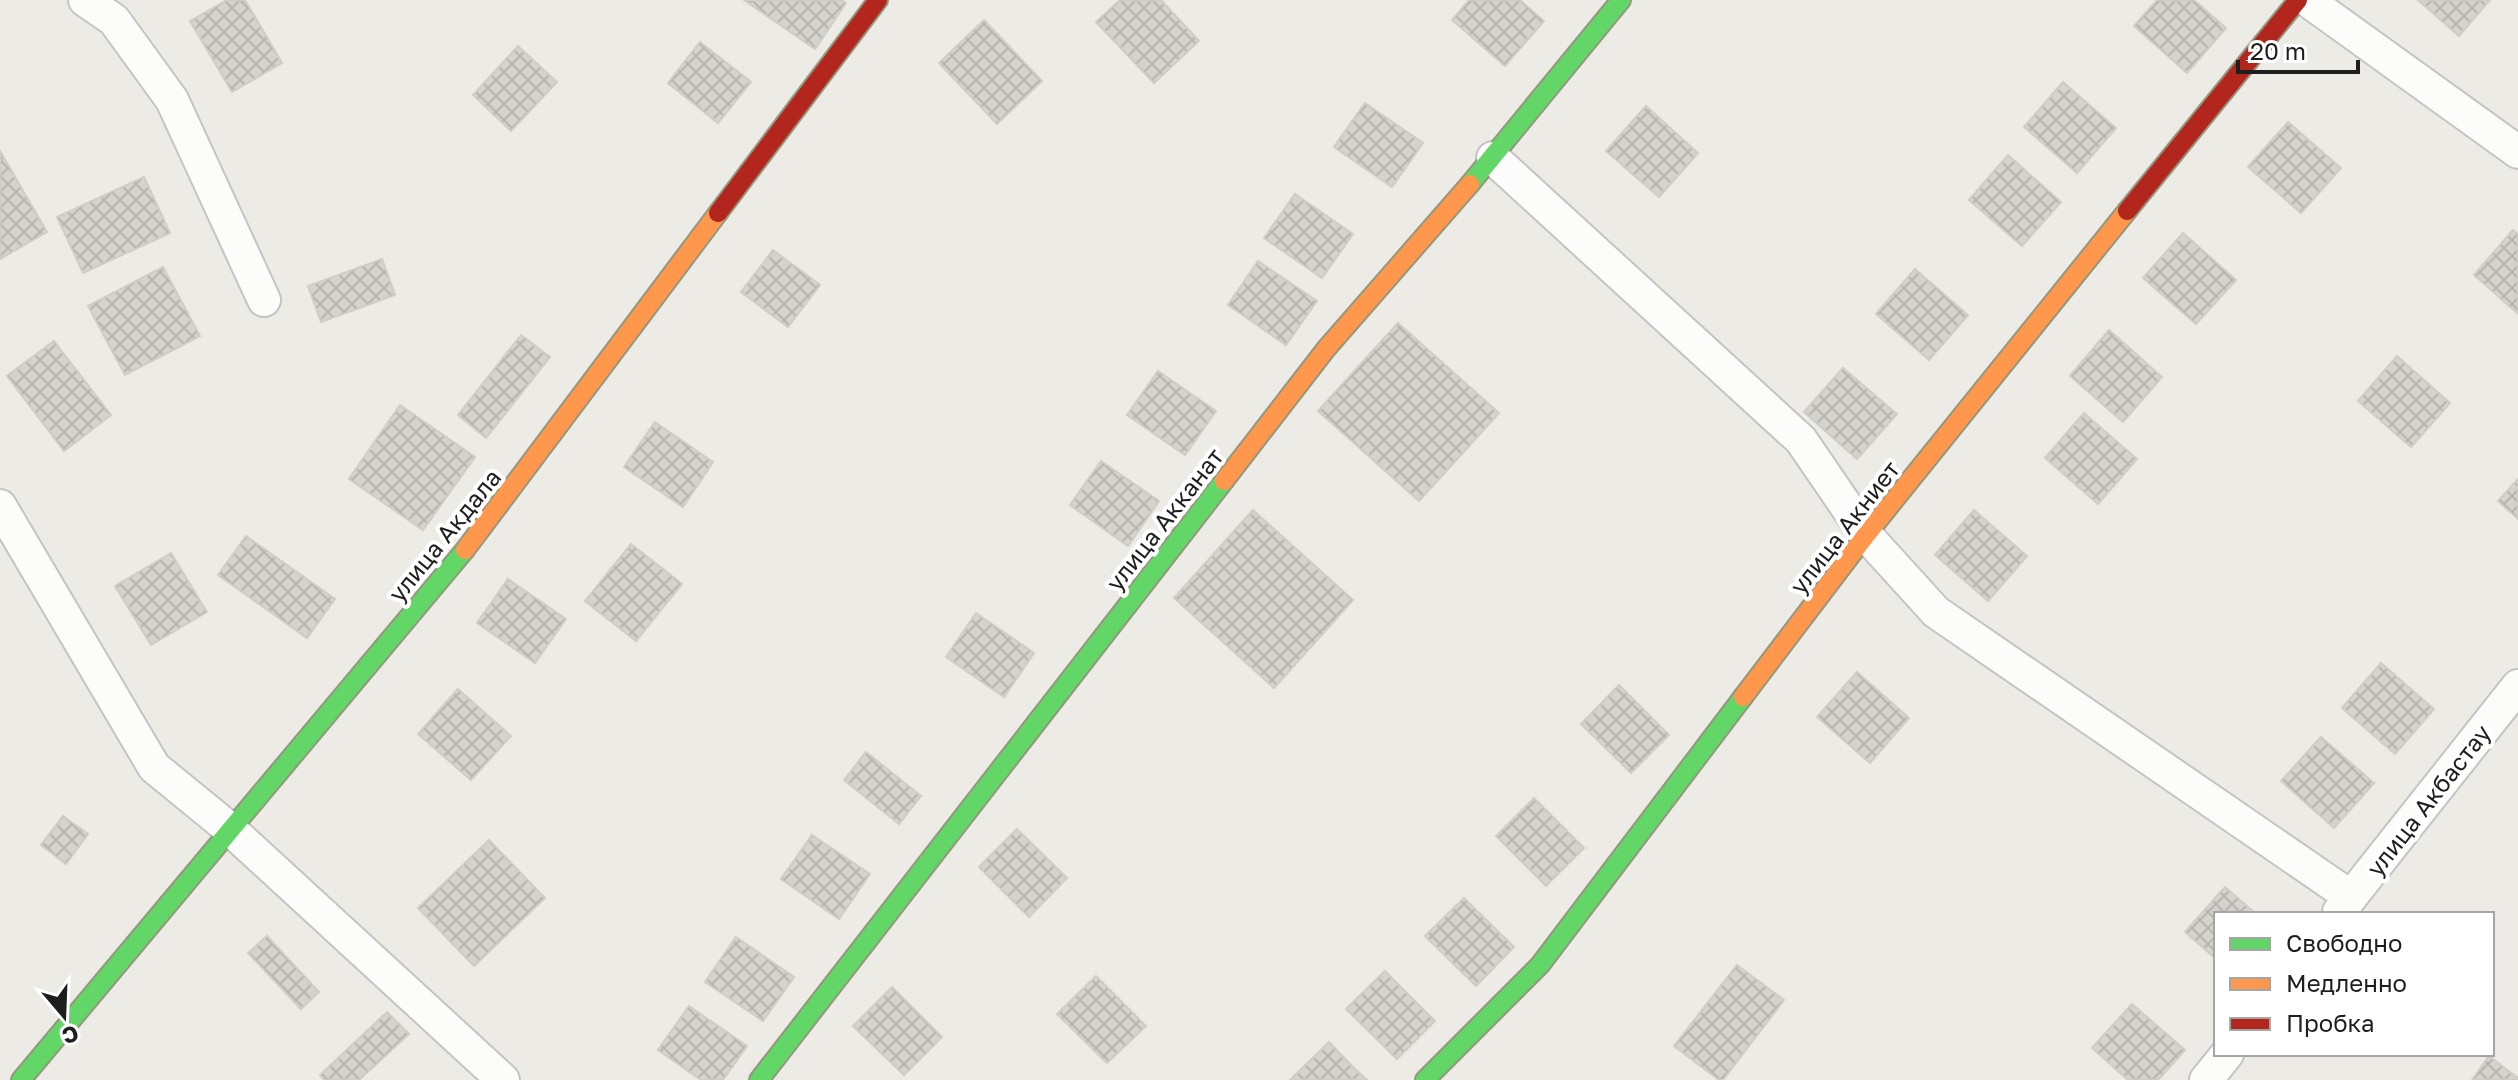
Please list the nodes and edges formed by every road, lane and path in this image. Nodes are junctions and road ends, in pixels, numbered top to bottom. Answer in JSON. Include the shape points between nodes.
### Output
{"nodes":[{"id":1,"x":85,"y":0,"type":"edge"},
{"id":2,"x":878,"y":0,"type":"edge"},
{"id":3,"x":1621,"y":0,"type":"edge"},
{"id":4,"x":2298,"y":0,"type":"edge"},
{"id":5,"x":2307,"y":0,"type":"edge"},
{"id":6,"x":2518,"y":152,"type":"edge"},
{"id":7,"x":1493,"y":158,"type":"junction"},
{"id":8,"x":264,"y":300,"type":"dead end"},
{"id":9,"x":0,"y":506,"type":"edge"},
{"id":10,"x":1866,"y":535,"type":"junction"},
{"id":11,"x":2518,"y":686,"type":"edge"},
{"id":12,"x":231,"y":830,"type":"junction"},
{"id":13,"x":2344,"y":905,"type":"edge"},
{"id":14,"x":2225,"y":1056,"type":"edge"},
{"id":15,"x":21,"y":1080,"type":"edge"},
{"id":16,"x":503,"y":1080,"type":"edge"},
{"id":17,"x":759,"y":1080,"type":"edge"},
{"id":18,"x":1425,"y":1080,"type":"edge"},
{"id":19,"x":2206,"y":1080,"type":"edge"}],
"edges":[{"from":1,"to":8,"type":"street","via":[[114,20],[172,100]]},
{"from":2,"to":12,"type":"street","name":"улица Акдала","via":[[470,545]]},
{"from":3,"to":7,"type":"street","name":"улица Акканат"},
{"from":4,"to":10,"type":"street","name":"улица Акниет"},
{"from":5,"to":6,"type":"street"},
{"from":7,"to":10,"type":"street","via":[[1801,440]]},
{"from":7,"to":17,"type":"street","name":"улица Акканат","via":[[1326,349]]},
{"from":9,"to":12,"type":"street","via":[[154,767]]},
{"from":10,"to":13,"type":"street","via":[[1936,612]]},
{"from":10,"to":18,"type":"street","name":"улица Акниет","via":[[1540,965]]},
{"from":11,"to":13,"type":"street","name":"улица Акбастау"},
{"from":12,"to":15,"type":"street","name":"улица Акдала"},
{"from":12,"to":16,"type":"street"},
{"from":14,"to":19,"type":"street"}]}
